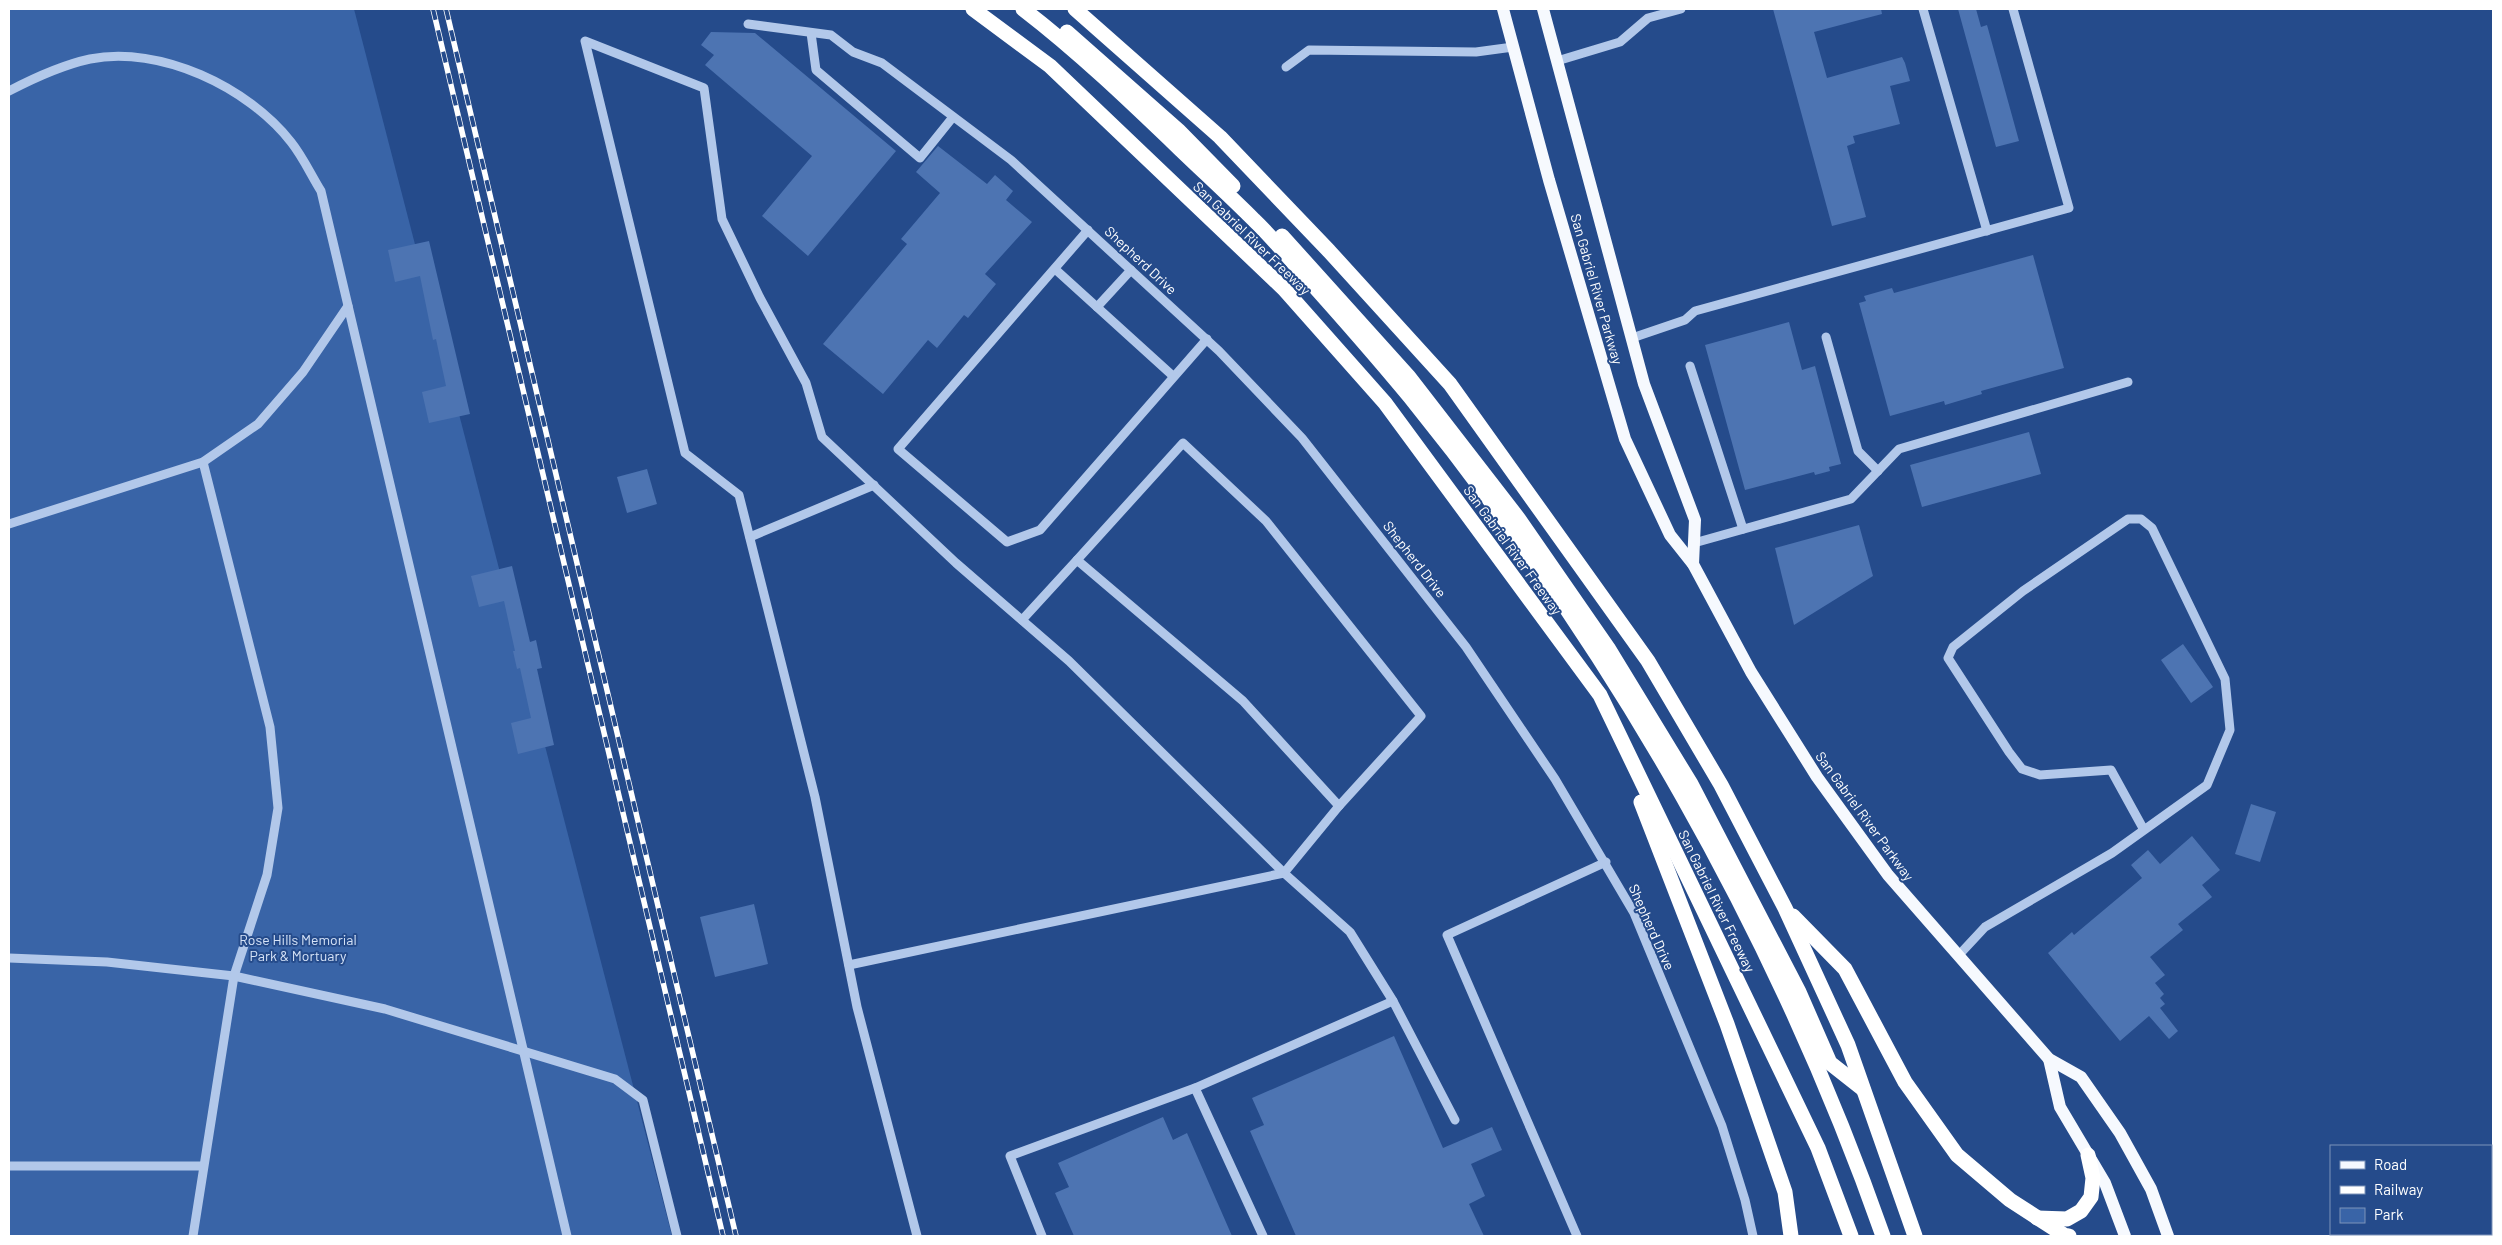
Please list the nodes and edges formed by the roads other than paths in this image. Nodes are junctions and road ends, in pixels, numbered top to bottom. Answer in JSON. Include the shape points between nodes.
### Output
{"nodes":[{"id":1,"x":973,"y":9,"type":"edge"},
{"id":2,"x":1023,"y":9,"type":"edge"},
{"id":3,"x":1040,"y":9,"type":"edge"},
{"id":4,"x":1075,"y":9,"type":"edge"},
{"id":5,"x":1503,"y":9,"type":"edge"},
{"id":6,"x":1543,"y":9,"type":"edge"},
{"id":7,"x":1681,"y":9,"type":"edge"},
{"id":8,"x":1923,"y":9,"type":"edge"},
{"id":9,"x":2012,"y":9,"type":"edge"},
{"id":10,"x":748,"y":24,"type":"dead end"},
{"id":11,"x":811,"y":32,"type":"junction"},
{"id":12,"x":1513,"y":47,"type":"junction"},
{"id":13,"x":1557,"y":61,"type":"junction"},
{"id":14,"x":1286,"y":67,"type":"dead end"},
{"id":15,"x":9,"y":91,"type":"edge"},
{"id":16,"x":953,"y":117,"type":"junction"},
{"id":17,"x":1088,"y":230,"type":"junction"},
{"id":18,"x":1987,"y":230,"type":"junction"},
{"id":19,"x":1055,"y":269,"type":"junction"},
{"id":20,"x":1131,"y":270,"type":"junction"},
{"id":21,"x":348,"y":306,"type":"junction"},
{"id":22,"x":1097,"y":307,"type":"junction"},
{"id":23,"x":1826,"y":337,"type":"dead end"},
{"id":24,"x":1632,"y":338,"type":"junction"},
{"id":25,"x":1207,"y":339,"type":"junction"},
{"id":26,"x":1690,"y":366,"type":"dead end"},
{"id":27,"x":1173,"y":376,"type":"junction"},
{"id":28,"x":2128,"y":382,"type":"dead end"},
{"id":29,"x":203,"y":462,"type":"junction"},
{"id":30,"x":1878,"y":471,"type":"junction"},
{"id":31,"x":874,"y":485,"type":"junction"},
{"id":32,"x":9,"y":524,"type":"edge"},
{"id":33,"x":1743,"y":529,"type":"junction"},
{"id":34,"x":750,"y":537,"type":"junction"},
{"id":35,"x":1694,"y":543,"type":"junction"},
{"id":36,"x":1077,"y":560,"type":"junction"},
{"id":37,"x":1694,"y":564,"type":"junction"},
{"id":38,"x":1022,"y":620,"type":"junction"},
{"id":39,"x":1600,"y":695,"type":"junction"},
{"id":40,"x":1339,"y":806,"type":"junction"},
{"id":41,"x":2144,"y":830,"type":"junction"},
{"id":42,"x":1606,"y":862,"type":"junction"},
{"id":43,"x":1284,"y":873,"type":"junction"},
{"id":44,"x":1785,"y":908,"type":"junction"},
{"id":45,"x":1958,"y":956,"type":"junction"},
{"id":46,"x":9,"y":958,"type":"edge"},
{"id":47,"x":849,"y":965,"type":"junction"},
{"id":48,"x":234,"y":976,"type":"junction"},
{"id":49,"x":1393,"y":1001,"type":"junction"},
{"id":50,"x":523,"y":1051,"type":"junction"},
{"id":51,"x":2049,"y":1059,"type":"junction"},
{"id":52,"x":1195,"y":1088,"type":"junction"},
{"id":53,"x":1864,"y":1090,"type":"junction"},
{"id":54,"x":1455,"y":1120,"type":"dead end"},
{"id":55,"x":2088,"y":1155,"type":"junction"},
{"id":56,"x":9,"y":1166,"type":"edge"},
{"id":57,"x":203,"y":1166,"type":"junction"},
{"id":58,"x":2037,"y":1218,"type":"junction"},
{"id":59,"x":193,"y":1236,"type":"edge"},
{"id":60,"x":567,"y":1236,"type":"edge"},
{"id":61,"x":677,"y":1236,"type":"edge"},
{"id":62,"x":917,"y":1236,"type":"edge"},
{"id":63,"x":1042,"y":1236,"type":"edge"},
{"id":64,"x":1262,"y":1236,"type":"edge"},
{"id":65,"x":1577,"y":1236,"type":"edge"},
{"id":66,"x":1753,"y":1236,"type":"edge"},
{"id":67,"x":1791,"y":1236,"type":"edge"},
{"id":68,"x":1851,"y":1236,"type":"edge"},
{"id":69,"x":1883,"y":1236,"type":"edge"},
{"id":70,"x":1915,"y":1236,"type":"edge"},
{"id":71,"x":2069,"y":1236,"type":"edge"},
{"id":72,"x":2125,"y":1236,"type":"edge"},
{"id":73,"x":2168,"y":1236,"type":"edge"}],
"edges":[{"from":1,"to":39,"type":"highway","name":"San Gabriel River Freeway","via":[[1050,66],[1284,289],[1385,403]]},
{"from":2,"to":69,"type":"highway","via":[[1135,106],[1257,222],[1370,349],[1468,469],[1559,597],[1640,724],[1724,870],[1770,962],[1854,1152]]},
{"from":3,"to":53,"type":"highway","via":[[1178,130],[1303,258],[1409,377],[1518,518],[1608,648],[1691,784],[1799,992],[1830,1063]]},
{"from":4,"to":44,"type":"highway","via":[[1220,137],[1450,384],[1648,661],[1721,784]]},
{"from":5,"to":12,"type":"main road","name":"San Gabriel River Parkway"},
{"from":6,"to":13,"type":"main road","name":"San Gabriel River Parkway"},
{"from":7,"to":13,"type":"street","via":[[1648,18],[1620,42]]},
{"from":8,"to":18,"type":"street"},
{"from":9,"to":18,"type":"street","via":[[2069,208]]},
{"from":10,"to":11,"type":"street","name":"Shepherd Drive"},
{"from":11,"to":16,"type":"street","name":"Shepherd Drive","via":[[831,35],[853,52],[882,63]]},
{"from":11,"to":16,"type":"street","via":[[816,70],[920,158]]},
{"from":12,"to":14,"type":"street","via":[[1476,52],[1309,50]]},
{"from":12,"to":37,"type":"main road","name":"San Gabriel River Parkway","via":[[1625,439],[1670,536]]},
{"from":13,"to":24,"type":"main road","name":"San Gabriel River Parkway"},
{"from":15,"to":21,"type":"street","via":[[42,74],[90,59],[133,57],[193,70],[249,102],[291,142],[321,191]]},
{"from":16,"to":17,"type":"street","name":"Shepherd Drive","via":[[1010,160]]},
{"from":17,"to":19,"type":"street"},
{"from":17,"to":20,"type":"street","name":"Shepherd Drive"},
{"from":18,"to":24,"type":"street","via":[[1703,308],[1685,320]]},
{"from":19,"to":22,"type":"street"},
{"from":19,"to":27,"type":"street","via":[[898,449],[1007,542],[1040,530]]},
{"from":20,"to":22,"type":"street"},
{"from":20,"to":25,"type":"street","name":"Shepherd Drive"},
{"from":21,"to":29,"type":"street","via":[[303,372],[258,424]]},
{"from":21,"to":50,"type":"street"},
{"from":22,"to":27,"type":"street"},
{"from":23,"to":30,"type":"street","via":[[1858,451]]},
{"from":24,"to":35,"type":"main road","name":"San Gabriel River Parkway","via":[[1644,384],[1695,520]]},
{"from":25,"to":27,"type":"street"},
{"from":25,"to":42,"type":"street","name":"Shepherd Drive","via":[[1302,438],[1466,647],[1555,779]]},
{"from":26,"to":33,"type":"street"},
{"from":28,"to":30,"type":"street","via":[[1899,449]]},
{"from":29,"to":32,"type":"street"},
{"from":29,"to":48,"type":"street","via":[[270,727],[278,808],[267,874]]},
{"from":30,"to":33,"type":"street","via":[[1851,499]]},
{"from":31,"to":34,"type":"street"},
{"from":31,"to":34,"type":"street","via":[[822,437],[806,384],[722,219],[704,88],[585,41],[685,453],[739,495]]},
{"from":31,"to":38,"type":"street"},
{"from":33,"to":35,"type":"street"},
{"from":34,"to":47,"type":"street","via":[[815,797]]},
{"from":35,"to":37,"type":"main road","name":"San Gabriel River Parkway"},
{"from":36,"to":38,"type":"street"},
{"from":36,"to":40,"type":"street","via":[[1243,701]]},
{"from":36,"to":40,"type":"street","via":[[1183,443],[1217,474],[1266,521],[1422,716]]},
{"from":37,"to":45,"type":"main road","name":"San Gabriel River Parkway","via":[[1751,672],[1817,777],[1888,875]]},
{"from":38,"to":43,"type":"street","via":[[1069,661]]},
{"from":39,"to":67,"type":"highway","via":[[1727,1024],[1785,1192]]},
{"from":39,"to":68,"type":"highway","name":"San Gabriel River Freeway","via":[[1818,1148]]},
{"from":40,"to":43,"type":"street"},
{"from":41,"to":41,"type":"street","via":[[2207,785],[2230,730],[2225,679],[2152,528],[2141,519],[2128,519],[2023,591],[1952,647],[1948,658],[2022,769],[2040,774],[2111,770]]},
{"from":41,"to":45,"type":"street","via":[[2112,853],[1984,927]]},
{"from":42,"to":65,"type":"street","via":[[1447,935]]},
{"from":42,"to":66,"type":"street","name":"Shepherd Drive","via":[[1634,913],[1722,1126],[1746,1200]]},
{"from":43,"to":47,"type":"street"},
{"from":43,"to":49,"type":"street","via":[[1350,932]]},
{"from":44,"to":53,"type":"highway","via":[[1848,1046]]},
{"from":44,"to":58,"type":"highway","via":[[1845,969],[1905,1082],[1956,1156]]},
{"from":45,"to":51,"type":"main road","name":"San Gabriel River Parkway"},
{"from":46,"to":48,"type":"street","via":[[107,962]]},
{"from":47,"to":62,"type":"street"},
{"from":48,"to":50,"type":"street","via":[[385,1009]]},
{"from":48,"to":57,"type":"street"},
{"from":49,"to":52,"type":"street"},
{"from":49,"to":54,"type":"street"},
{"from":50,"to":60,"type":"street"},
{"from":50,"to":61,"type":"street","via":[[615,1079],[643,1100]]},
{"from":51,"to":55,"type":"main road","name":"San Gabriel River Parkway","via":[[2060,1107]]},
{"from":51,"to":73,"type":"main road","name":"San Gabriel River Parkway","via":[[2081,1077],[2120,1133],[2150,1188]]},
{"from":52,"to":63,"type":"street","via":[[1010,1156]]},
{"from":52,"to":64,"type":"street"},
{"from":53,"to":70,"type":"highway"},
{"from":55,"to":58,"type":"highway","via":[[2093,1178],[2091,1197],[2081,1211],[2067,1219]]},
{"from":55,"to":72,"type":"main road","name":"San Gabriel River Parkway","via":[[2105,1183]]},
{"from":56,"to":57,"type":"street"},
{"from":57,"to":59,"type":"street"},
{"from":58,"to":71,"type":"highway"}]}
